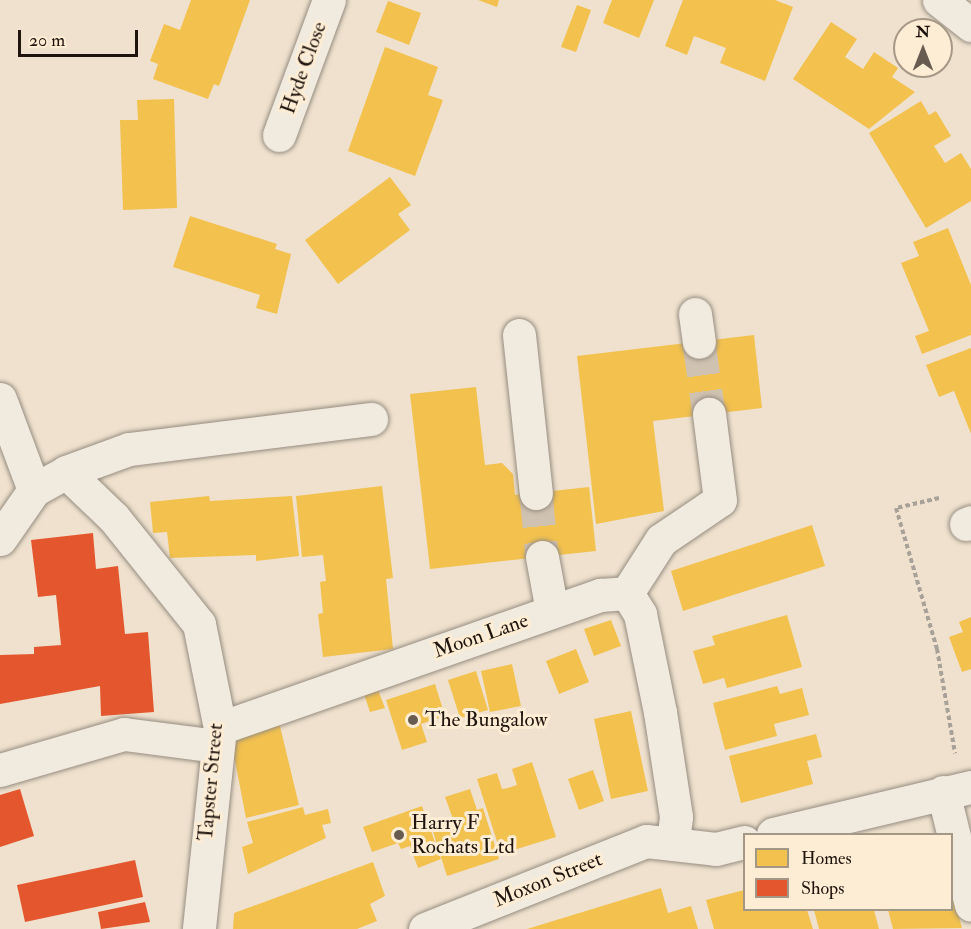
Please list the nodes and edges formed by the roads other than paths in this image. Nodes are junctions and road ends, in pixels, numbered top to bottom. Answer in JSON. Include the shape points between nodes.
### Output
{"nodes":[{"id":1,"x":329,"y":0,"type":"edge"},
{"id":2,"x":939,"y":0,"type":"edge"},
{"id":3,"x":971,"y":26,"type":"edge"},
{"id":4,"x":279,"y":135,"type":"dead end"},
{"id":5,"x":519,"y":335,"type":"dead end"},
{"id":6,"x":0,"y":399,"type":"edge"},
{"id":7,"x":709,"y":414,"type":"tunnel mouth"},
{"id":8,"x":370,"y":419,"type":"dead end"},
{"id":9,"x":66,"y":471,"type":"junction"},
{"id":10,"x":19,"y":472,"type":"edge"},
{"id":11,"x":536,"y":493,"type":"tunnel mouth"},
{"id":12,"x":0,"y":539,"type":"edge"},
{"id":13,"x":542,"y":557,"type":"tunnel mouth"},
{"id":14,"x":627,"y":593,"type":"junction"},
{"id":15,"x":552,"y":611,"type":"junction"},
{"id":16,"x":218,"y":737,"type":"junction"},
{"id":17,"x":0,"y":770,"type":"edge"},
{"id":18,"x":959,"y":789,"type":"edge"},
{"id":19,"x":777,"y":833,"type":"edge"},
{"id":20,"x":673,"y":841,"type":"junction"},
{"id":21,"x":743,"y":842,"type":"edge"},
{"id":22,"x":971,"y":905,"type":"edge"},
{"id":23,"x":199,"y":929,"type":"edge"},
{"id":24,"x":425,"y":929,"type":"edge"}],
"edges":[{"from":1,"to":4,"type":"street","name":"Hyde Close"},
{"from":2,"to":3,"type":"street"},
{"from":5,"to":11,"type":"street"},
{"from":6,"to":10,"type":"street"},
{"from":7,"to":14,"type":"street","via":[[720,500],[661,540]]},
{"from":8,"to":9,"type":"street","via":[[129,449]]},
{"from":9,"to":10,"type":"street"},
{"from":9,"to":16,"type":"street","name":"Tapster Street","via":[[114,518],[199,624]]},
{"from":10,"to":12,"type":"street"},
{"from":13,"to":15,"type":"street"},
{"from":14,"to":15,"type":"street","name":"Moon Lane","via":[[600,595]]},
{"from":14,"to":20,"type":"street","via":[[640,614],[660,712],[676,817]]},
{"from":15,"to":16,"type":"street","name":"Moon Lane"},
{"from":16,"to":17,"type":"street","via":[[124,734]]},
{"from":16,"to":23,"type":"street","name":"Tapster Street"},
{"from":18,"to":19,"type":"street"},
{"from":18,"to":22,"type":"street"},
{"from":20,"to":21,"type":"street","name":"Moxon Street","via":[[716,849]]},
{"from":20,"to":24,"type":"street","name":"Moxon Street","via":[[646,841]]}]}
